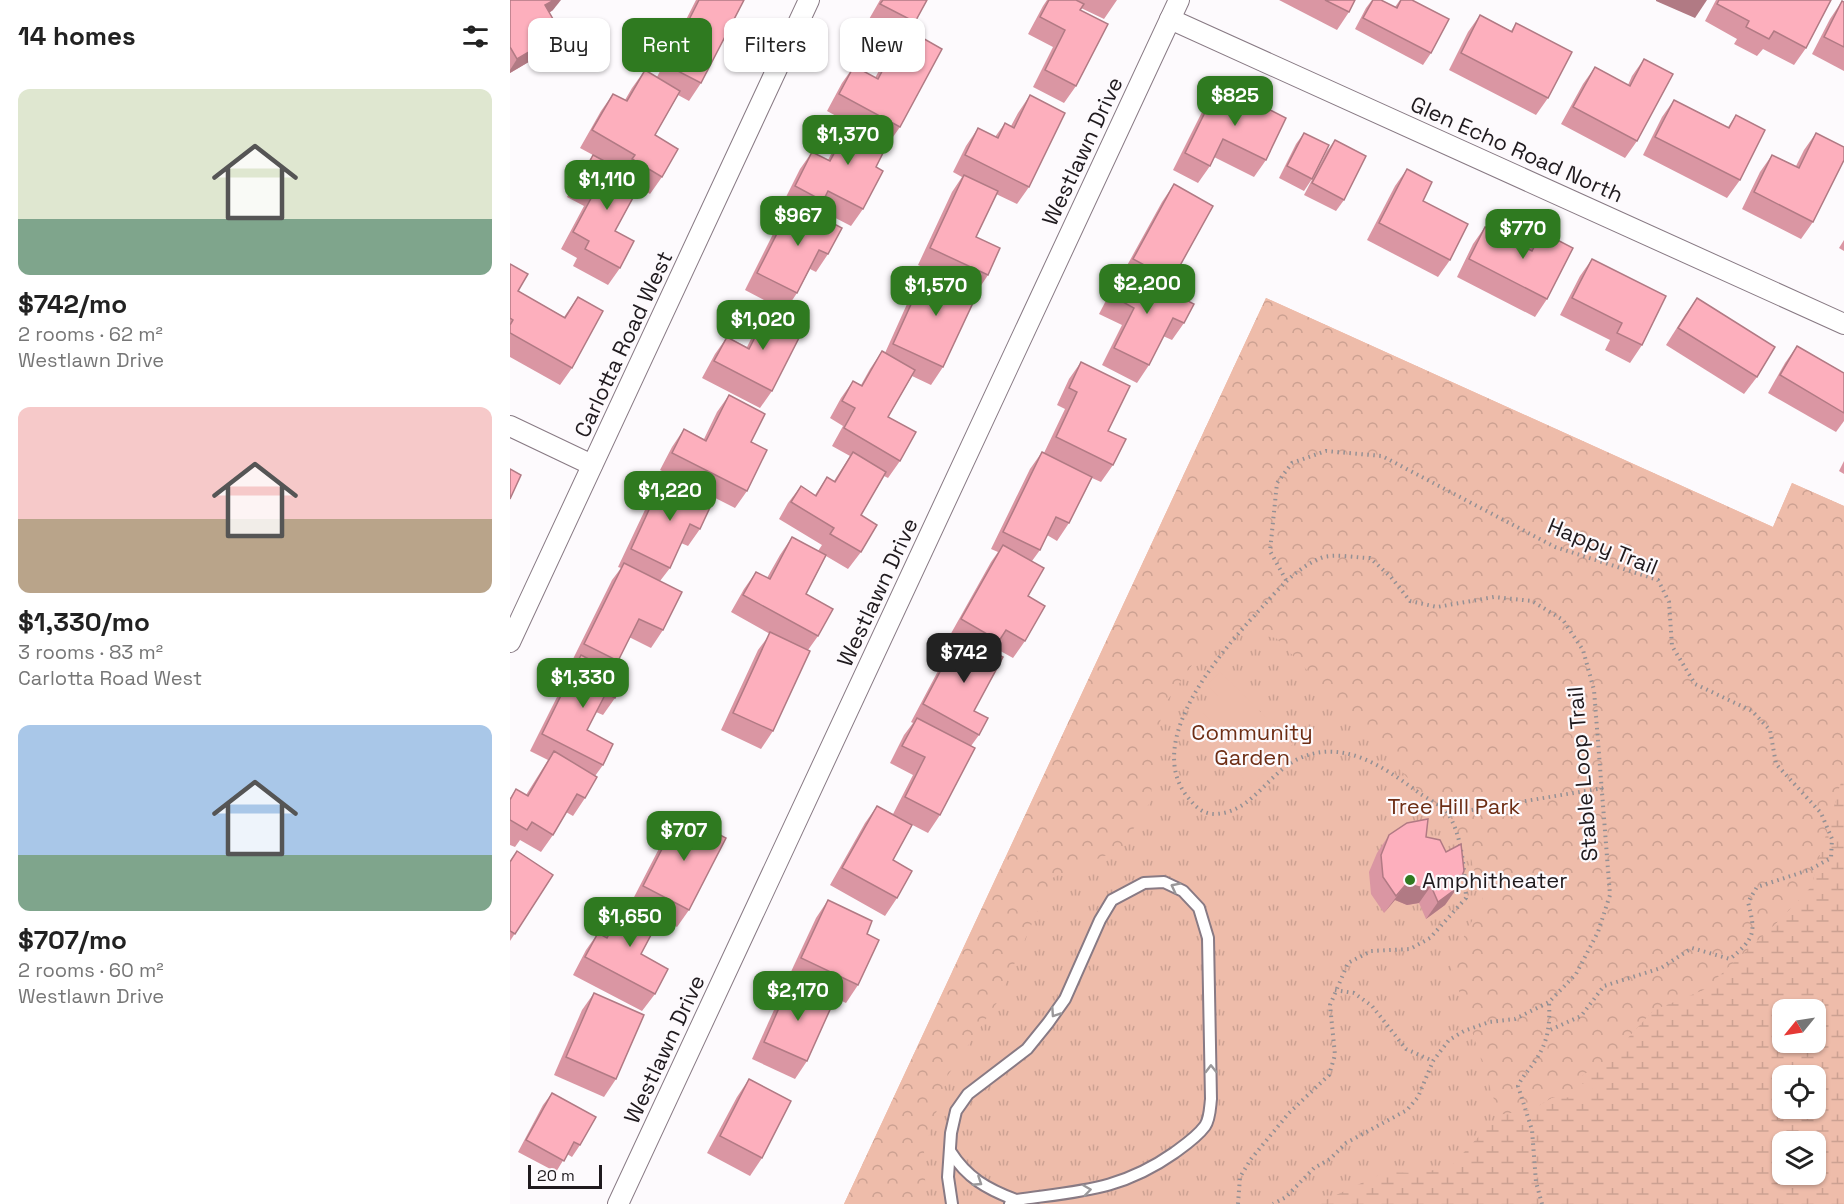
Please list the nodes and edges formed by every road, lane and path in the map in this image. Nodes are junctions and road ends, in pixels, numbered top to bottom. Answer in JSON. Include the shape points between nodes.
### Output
{"nodes":[{"id":1,"x":809,"y":0,"type":"edge"},
{"id":2,"x":1179,"y":0,"type":"edge"},
{"id":3,"x":1170,"y":19,"type":"junction"},
{"id":4,"x":1844,"y":324,"type":"edge"},
{"id":5,"x":510,"y":426,"type":"edge"},
{"id":6,"x":592,"y":465,"type":"junction"},
{"id":7,"x":1286,"y":580,"type":"junction"},
{"id":8,"x":510,"y":642,"type":"edge"},
{"id":9,"x":1603,"y":788,"type":"junction"},
{"id":10,"x":1448,"y":814,"type":"junction"},
{"id":11,"x":1335,"y":990,"type":"junction"},
{"id":12,"x":1549,"y":1002,"type":"junction"},
{"id":13,"x":1550,"y":1030,"type":"junction"},
{"id":14,"x":1433,"y":1061,"type":"junction"},
{"id":15,"x":950,"y":1151,"type":"junction"},
{"id":16,"x":1013,"y":1202,"type":"edge"},
{"id":17,"x":618,"y":1204,"type":"edge"},
{"id":18,"x":952,"y":1204,"type":"edge"},
{"id":19,"x":1238,"y":1204,"type":"edge"},
{"id":20,"x":1273,"y":1204,"type":"edge"},
{"id":21,"x":1542,"y":1204,"type":"edge"}],
"edges":[{"from":1,"to":6,"type":"street","name":"Carlotta Road West"},
{"from":2,"to":3,"type":"street","name":"Westlawn Drive"},
{"from":3,"to":4,"type":"street","name":"Glen Echo Road North"},
{"from":3,"to":17,"type":"street","name":"Westlawn Drive"},
{"from":5,"to":6,"type":"street"},
{"from":6,"to":8,"type":"street","name":"Carlotta Road West"},
{"from":7,"to":9,"type":"path","name":"Stable Loop Trail","via":[[1322,557],[1370,558],[1410,601],[1437,607],[1494,597],[1532,601],[1563,620],[1583,650],[1594,690]]},
{"from":7,"to":10,"type":"path","name":"Stable Loop Trail","via":[[1214,663],[1183,717],[1174,749],[1175,771],[1184,792],[1196,809],[1213,814],[1234,811],[1294,761],[1319,751],[1341,751],[1369,760]]},
{"from":7,"to":13,"type":"path","name":"Happy Trail","via":[[1270,551],[1277,483],[1292,463],[1326,451],[1382,456],[1554,547],[1658,580],[1668,602],[1672,646],[1695,684],[1752,711],[1770,730],[1776,764],[1821,813],[1832,839],[1831,858],[1809,870],[1757,887],[1749,902],[1755,927],[1749,944],[1730,959],[1692,948],[1661,968],[1605,986],[1581,1016]]},
{"from":9,"to":10,"type":"path"},
{"from":9,"to":12,"type":"path","name":"Stable Loop Trail","via":[[1610,895],[1598,932],[1576,974]]},
{"from":10,"to":11,"type":"path","via":[[1464,859],[1466,898],[1430,938],[1410,949],[1371,951],[1348,963]]},
{"from":11,"to":14,"type":"path","via":[[1354,993],[1372,1006],[1406,1049]]},
{"from":11,"to":19,"type":"path","via":[[1330,1005],[1335,1055],[1329,1075],[1289,1113],[1251,1159],[1240,1177]]},
{"from":12,"to":13,"type":"path"},
{"from":12,"to":14,"type":"path","name":"Stable Loop Trail","via":[[1515,1019],[1489,1022],[1464,1031],[1449,1040]]},
{"from":13,"to":21,"type":"path","via":[[1537,1060],[1518,1086],[1532,1130]]},
{"from":14,"to":20,"type":"path","name":"Stable Loop Trail","via":[[1418,1097],[1407,1110],[1346,1143]]},
{"from":15,"to":16,"type":"lane","one_way":true,"via":[[961,1169],[978,1183]]},
{"from":16,"to":15,"type":"lane","one_way":true,"via":[[1110,1186],[1160,1163],[1207,1124],[1211,1099],[1208,938],[1199,908],[1183,891],[1164,882],[1144,883],[1112,900],[1065,999],[1048,1023],[1027,1049],[968,1094],[956,1111]]},
{"from":15,"to":18,"type":"lane"}]}
